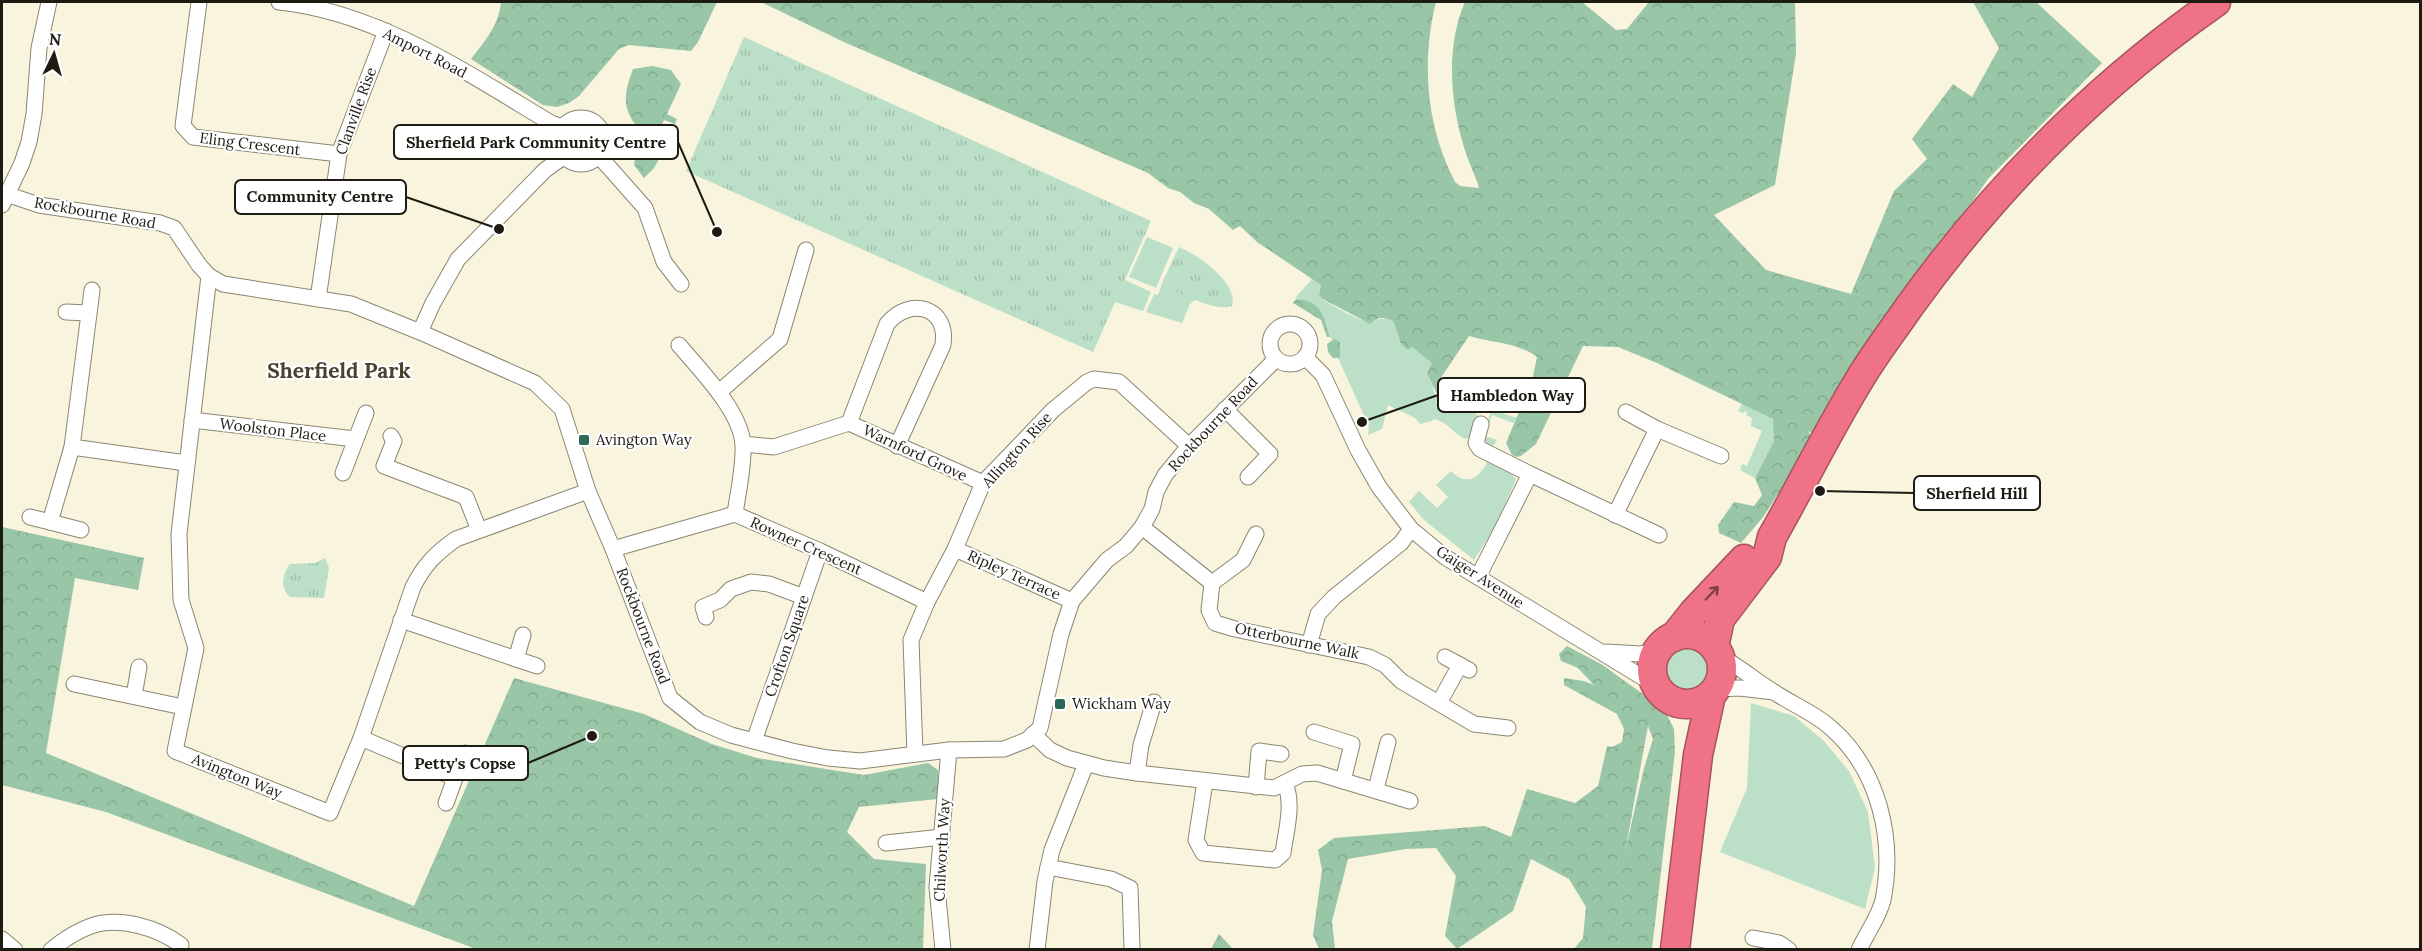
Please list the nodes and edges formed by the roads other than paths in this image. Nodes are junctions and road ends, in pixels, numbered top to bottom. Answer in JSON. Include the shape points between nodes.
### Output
{"nodes":[{"id":1,"x":49,"y":2,"type":"edge"},
{"id":2,"x":199,"y":2,"type":"edge"},
{"id":3,"x":279,"y":2,"type":"edge"},
{"id":4,"x":2216,"y":2,"type":"edge"},
{"id":5,"x":386,"y":31,"type":"junction"},
{"id":6,"x":562,"y":127,"type":"junction"},
{"id":7,"x":339,"y":154,"type":"junction"},
{"id":8,"x":599,"y":156,"type":"junction"},
{"id":9,"x":563,"y":157,"type":"junction"},
{"id":10,"x":4,"y":200,"type":"edge"},
{"id":11,"x":806,"y":250,"type":"dead end"},
{"id":12,"x":209,"y":276,"type":"junction"},
{"id":13,"x":681,"y":284,"type":"dead end"},
{"id":14,"x":92,"y":290,"type":"dead end"},
{"id":15,"x":318,"y":299,"type":"junction"},
{"id":16,"x":66,"y":312,"type":"dead end"},
{"id":17,"x":88,"y":314,"type":"junction"},
{"id":18,"x":420,"y":332,"type":"junction"},
{"id":19,"x":679,"y":345,"type":"dead end"},
{"id":20,"x":1305,"y":357,"type":"junction"},
{"id":21,"x":1276,"y":359,"type":"junction"},
{"id":22,"x":719,"y":392,"type":"junction"},
{"id":23,"x":1225,"y":410,"type":"junction"},
{"id":24,"x":1626,"y":412,"type":"dead end"},
{"id":25,"x":366,"y":413,"type":"dead end"},
{"id":26,"x":192,"y":420,"type":"junction"},
{"id":27,"x":849,"y":423,"type":"junction"},
{"id":28,"x":1481,"y":424,"type":"dead end"},
{"id":29,"x":1657,"y":429,"type":"junction"},
{"id":30,"x":391,"y":436,"type":"dead end"},
{"id":31,"x":355,"y":439,"type":"junction"},
{"id":32,"x":743,"y":444,"type":"junction"},
{"id":33,"x":897,"y":446,"type":"junction"},
{"id":34,"x":1189,"y":446,"type":"junction"},
{"id":35,"x":72,"y":447,"type":"junction"},
{"id":36,"x":1721,"y":456,"type":"dead end"},
{"id":37,"x":186,"y":462,"type":"junction"},
{"id":38,"x":343,"y":473,"type":"dead end"},
{"id":39,"x":1530,"y":474,"type":"junction"},
{"id":40,"x":1248,"y":477,"type":"dead end"},
{"id":41,"x":983,"y":483,"type":"junction"},
{"id":42,"x":588,"y":491,"type":"junction"},
{"id":43,"x":735,"y":514,"type":"junction"},
{"id":44,"x":1614,"y":515,"type":"junction"},
{"id":45,"x":30,"y":517,"type":"dead end"},
{"id":46,"x":50,"y":522,"type":"junction"},
{"id":47,"x":1142,"y":527,"type":"junction"},
{"id":48,"x":1412,"y":529,"type":"junction"},
{"id":49,"x":81,"y":530,"type":"dead end"},
{"id":50,"x":479,"y":530,"type":"junction"},
{"id":51,"x":1256,"y":534,"type":"dead end"},
{"id":52,"x":1659,"y":535,"type":"dead end"},
{"id":53,"x":1772,"y":537,"type":"junction"},
{"id":54,"x":613,"y":549,"type":"junction"},
{"id":55,"x":955,"y":549,"type":"junction"},
{"id":56,"x":820,"y":551,"type":"junction"},
{"id":57,"x":1478,"y":577,"type":"junction"},
{"id":58,"x":1212,"y":583,"type":"junction"},
{"id":59,"x":804,"y":597,"type":"junction"},
{"id":60,"x":927,"y":602,"type":"junction"},
{"id":61,"x":1072,"y":602,"type":"junction"},
{"id":62,"x":706,"y":617,"type":"dead end"},
{"id":63,"x":402,"y":620,"type":"junction"},
{"id":64,"x":523,"y":635,"type":"dead end"},
{"id":65,"x":1666,"y":643,"type":"junction"},
{"id":66,"x":1310,"y":645,"type":"junction"},
{"id":67,"x":1603,"y":652,"type":"junction"},
{"id":68,"x":1717,"y":652,"type":"junction"},
{"id":69,"x":1445,"y":657,"type":"dead end"},
{"id":70,"x":516,"y":659,"type":"junction"},
{"id":71,"x":537,"y":666,"type":"dead end"},
{"id":72,"x":139,"y":667,"type":"dead end"},
{"id":73,"x":74,"y":684,"type":"dead end"},
{"id":74,"x":1714,"y":692,"type":"junction"},
{"id":75,"x":1774,"y":692,"type":"junction"},
{"id":76,"x":1667,"y":695,"type":"junction"},
{"id":77,"x":134,"y":696,"type":"junction"},
{"id":78,"x":1154,"y":702,"type":"dead end"},
{"id":79,"x":1438,"y":703,"type":"junction"},
{"id":80,"x":183,"y":707,"type":"junction"},
{"id":81,"x":1508,"y":728,"type":"dead end"},
{"id":82,"x":1314,"y":732,"type":"dead end"},
{"id":83,"x":1033,"y":734,"type":"junction"},
{"id":84,"x":361,"y":738,"type":"junction"},
{"id":85,"x":754,"y":741,"type":"junction"},
{"id":86,"x":1388,"y":742,"type":"dead end"},
{"id":87,"x":949,"y":750,"type":"junction"},
{"id":88,"x":465,"y":753,"type":"dead end"},
{"id":89,"x":915,"y":754,"type":"junction"},
{"id":90,"x":1281,"y":754,"type":"dead end"},
{"id":91,"x":1698,"y":755,"type":"junction"},
{"id":92,"x":1086,"y":764,"type":"junction"},
{"id":93,"x":1137,"y":773,"type":"junction"},
{"id":94,"x":455,"y":778,"type":"junction"},
{"id":95,"x":1204,"y":782,"type":"junction"},
{"id":96,"x":1343,"y":782,"type":"junction"},
{"id":97,"x":1285,"y":783,"type":"junction"},
{"id":98,"x":1256,"y":788,"type":"junction"},
{"id":99,"x":1376,"y":789,"type":"junction"},
{"id":100,"x":1410,"y":801,"type":"dead end"},
{"id":101,"x":446,"y":803,"type":"dead end"},
{"id":102,"x":942,"y":837,"type":"junction"},
{"id":103,"x":886,"y":843,"type":"dead end"},
{"id":104,"x":1048,"y":867,"type":"junction"},
{"id":105,"x":1753,"y":938,"type":"dead end"},
{"id":106,"x":2,"y":939,"type":"edge"},
{"id":107,"x":185,"y":944,"type":"edge"},
{"id":108,"x":1132,"y":949,"type":"edge"},
{"id":109,"x":15,"y":950,"type":"edge"},
{"id":110,"x":51,"y":950,"type":"edge"},
{"id":111,"x":943,"y":950,"type":"edge"},
{"id":112,"x":1037,"y":950,"type":"edge"},
{"id":113,"x":1675,"y":950,"type":"edge"},
{"id":114,"x":1789,"y":950,"type":"edge"},
{"id":115,"x":1859,"y":950,"type":"edge"}],
"edges":[{"from":1,"to":10,"type":"street","via":[[39,48],[29,142]]},
{"from":2,"to":7,"type":"street","name":"Eling Crescent","via":[[183,126],[193,137]]},
{"from":3,"to":5,"type":"street","name":"Amport Road","via":[[351,18]]},
{"from":4,"to":53,"type":"highway","via":[[2160,42],[2082,109],[2015,176],[1965,234],[1858,381]]},
{"from":5,"to":6,"type":"street","name":"Amport Road"},
{"from":5,"to":7,"type":"street","name":"Clanville Rise"},
{"from":6,"to":8,"type":"street","via":[[575,118],[597,124],[604,138]]},
{"from":6,"to":9,"type":"street","via":[[557,141]]},
{"from":7,"to":15,"type":"street","name":"Clanville Rise"},
{"from":8,"to":9,"type":"street","via":[[582,165]]},
{"from":8,"to":13,"type":"street","via":[[645,208],[664,262]]},
{"from":9,"to":18,"type":"street","via":[[537,178],[458,259]]},
{"from":10,"to":12,"type":"street","name":"Rockbourne Road","via":[[174,228]]},
{"from":11,"to":22,"type":"street","via":[[780,339]]},
{"from":12,"to":15,"type":"street","name":"Rockbourne Road","via":[[223,284]]},
{"from":12,"to":26,"type":"street","name":"Avington Way"},
{"from":14,"to":17,"type":"street"},
{"from":15,"to":18,"type":"street","name":"Rockbourne Road","via":[[351,304]]},
{"from":16,"to":17,"type":"street"},
{"from":17,"to":35,"type":"street"},
{"from":18,"to":42,"type":"street","name":"Rockbourne Road","via":[[535,383],[562,409]]},
{"from":19,"to":22,"type":"street"},
{"from":20,"to":21,"type":"street","via":[[1287,364]]},
{"from":20,"to":21,"type":"street","via":[[1308,338],[1301,328],[1290,324],[1272,334],[1270,348]]},
{"from":20,"to":48,"type":"street","name":"Gaiger Avenue","via":[[1323,375],[1378,487]]},
{"from":21,"to":23,"type":"street","name":"Rockbourne Road"},
{"from":22,"to":32,"type":"street","via":[[733,413]]},
{"from":23,"to":34,"type":"street","name":"Rockbourne Road"},
{"from":23,"to":40,"type":"street","via":[[1270,454]]},
{"from":24,"to":29,"type":"street"},
{"from":25,"to":31,"type":"street"},
{"from":26,"to":31,"type":"street","name":"Woolston Place"},
{"from":26,"to":37,"type":"street","name":"Avington Way"},
{"from":27,"to":32,"type":"street","name":"Warnford Grove","via":[[774,447]]},
{"from":27,"to":33,"type":"street","name":"Warnford Grove"},
{"from":27,"to":33,"type":"street","via":[[887,324],[906,310],[919,308],[931,312],[943,328],[943,345]]},
{"from":28,"to":39,"type":"street","via":[[1476,444],[1480,449]]},
{"from":29,"to":36,"type":"street"},
{"from":29,"to":44,"type":"street"},
{"from":30,"to":50,"type":"street","via":[[394,441],[384,466],[466,497]]},
{"from":31,"to":38,"type":"street"},
{"from":32,"to":43,"type":"street"},
{"from":33,"to":41,"type":"street","name":"Warnford Grove"},
{"from":34,"to":41,"type":"street","name":"Allington Rise","via":[[1119,382],[1095,379],[1053,410]]},
{"from":34,"to":47,"type":"street","name":"Rockbourne Road","via":[[1156,492]]},
{"from":35,"to":37,"type":"street"},
{"from":35,"to":46,"type":"street"},
{"from":37,"to":80,"type":"street","name":"Avington Way","via":[[179,575],[181,600],[196,648]]},
{"from":39,"to":44,"type":"street"},
{"from":39,"to":57,"type":"street"},
{"from":41,"to":55,"type":"street","name":"Allington Rise"},
{"from":42,"to":50,"type":"street","name":"Avington Way"},
{"from":42,"to":54,"type":"street","name":"Rockbourne Road"},
{"from":43,"to":54,"type":"street","name":"Rowner Crescent"},
{"from":43,"to":56,"type":"street","name":"Rowner Crescent"},
{"from":44,"to":52,"type":"street"},
{"from":45,"to":46,"type":"street"},
{"from":46,"to":49,"type":"street"},
{"from":47,"to":58,"type":"street"},
{"from":47,"to":61,"type":"street","name":"Rockbourne Road","via":[[1107,560]]},
{"from":48,"to":57,"type":"street","name":"Gaiger Avenue","via":[[1445,557]]},
{"from":48,"to":66,"type":"street","via":[[1401,543],[1318,614]]},
{"from":50,"to":63,"type":"street","name":"Avington Way","via":[[456,539],[424,566]]},
{"from":51,"to":58,"type":"street","via":[[1243,560]]},
{"from":65,"to":53,"type":"highway","one_way":true,"via":[[1746,557]]},
{"from":53,"to":68,"type":"highway","via":[[1767,557],[1720,619]]},
{"from":54,"to":85,"type":"street","name":"Rockbourne Road","via":[[670,698],[700,722]]},
{"from":55,"to":60,"type":"street","name":"Allington Rise"},
{"from":55,"to":61,"type":"street","name":"Ripley Terrace"},
{"from":56,"to":59,"type":"street","name":"Crofton Square"},
{"from":56,"to":60,"type":"street","name":"Rowner Crescent"},
{"from":57,"to":67,"type":"street","name":"Gaiger Avenue"},
{"from":58,"to":66,"type":"street","name":"Otterbourne Walk","via":[[1209,609],[1215,622]]},
{"from":59,"to":62,"type":"street","via":[[751,582],[730,589],[720,600],[703,607]]},
{"from":59,"to":85,"type":"street","name":"Crofton Square"},
{"from":60,"to":89,"type":"street","name":"Allington Rise","via":[[911,640]]},
{"from":61,"to":83,"type":"street","name":"Rockbourne Road","via":[[1040,728]]},
{"from":63,"to":70,"type":"street"},
{"from":63,"to":84,"type":"street","name":"Avington Way"},
{"from":64,"to":70,"type":"street"},
{"from":65,"to":67,"type":"street","name":"Gaiger Avenue","via":[[1641,654]]},
{"from":65,"to":68,"type":"highway","via":[[1697,636]]},
{"from":65,"to":76,"type":"highway","via":[[1652,670]]},
{"from":66,"to":79,"type":"street","name":"Otterbourne Walk","via":[[1379,660],[1401,681]]},
{"from":67,"to":76,"type":"street","name":"Gaiger Avenue"},
{"from":68,"to":74,"type":"highway","via":[[1721,673]]},
{"from":68,"to":75,"type":"street"},
{"from":69,"to":79,"type":"street","via":[[1464,667]]},
{"from":70,"to":71,"type":"street"},
{"from":72,"to":77,"type":"street"},
{"from":73,"to":77,"type":"street"},
{"from":74,"to":75,"type":"street","via":[[1740,688]]},
{"from":74,"to":76,"type":"highway","via":[[1692,703]]},
{"from":74,"to":91,"type":"highway"},
{"from":75,"to":115,"type":"street","via":[[1831,727],[1866,772],[1879,800],[1887,864],[1882,903]]},
{"from":76,"to":91,"type":"highway","via":[[1686,720]]},
{"from":77,"to":80,"type":"street"},
{"from":78,"to":93,"type":"street"},
{"from":79,"to":81,"type":"street","name":"Otterbourne Walk","via":[[1474,724]]},
{"from":80,"to":84,"type":"street","name":"Avington Way","via":[[175,751],[330,813]]},
{"from":82,"to":96,"type":"street","via":[[1352,744]]},
{"from":83,"to":87,"type":"street","name":"Rockbourne Road","via":[[1004,748]]},
{"from":83,"to":92,"type":"street","via":[[1050,750]]},
{"from":84,"to":94,"type":"street"},
{"from":85,"to":89,"type":"street","name":"Rockbourne Road","via":[[860,761]]},
{"from":86,"to":99,"type":"street"},
{"from":87,"to":89,"type":"street","name":"Rockbourne Road"},
{"from":87,"to":102,"type":"street","name":"Chilworth Way"},
{"from":88,"to":94,"type":"street"},
{"from":90,"to":98,"type":"street","via":[[1259,751]]},
{"from":91,"to":113,"type":"highway"},
{"from":92,"to":93,"type":"street"},
{"from":92,"to":104,"type":"street"},
{"from":93,"to":95,"type":"street"},
{"from":94,"to":101,"type":"street"},
{"from":95,"to":97,"type":"street","via":[[1196,840],[1203,853],[1275,860],[1283,853],[1285,843],[1290,795]]},
{"from":95,"to":98,"type":"street"},
{"from":96,"to":97,"type":"street","via":[[1317,773],[1302,774]]},
{"from":96,"to":99,"type":"street"},
{"from":97,"to":98,"type":"street","via":[[1274,788]]},
{"from":99,"to":100,"type":"street"},
{"from":102,"to":103,"type":"street"},
{"from":102,"to":111,"type":"street","name":"Chilworth Way","via":[[937,887]]},
{"from":104,"to":108,"type":"street","via":[[1112,879],[1130,888]]},
{"from":104,"to":112,"type":"street"},
{"from":105,"to":114,"type":"street","via":[[1779,943]]},
{"from":106,"to":109,"type":"street"},
{"from":107,"to":110,"type":"street","via":[[156,931],[111,922],[92,925]]}]}
